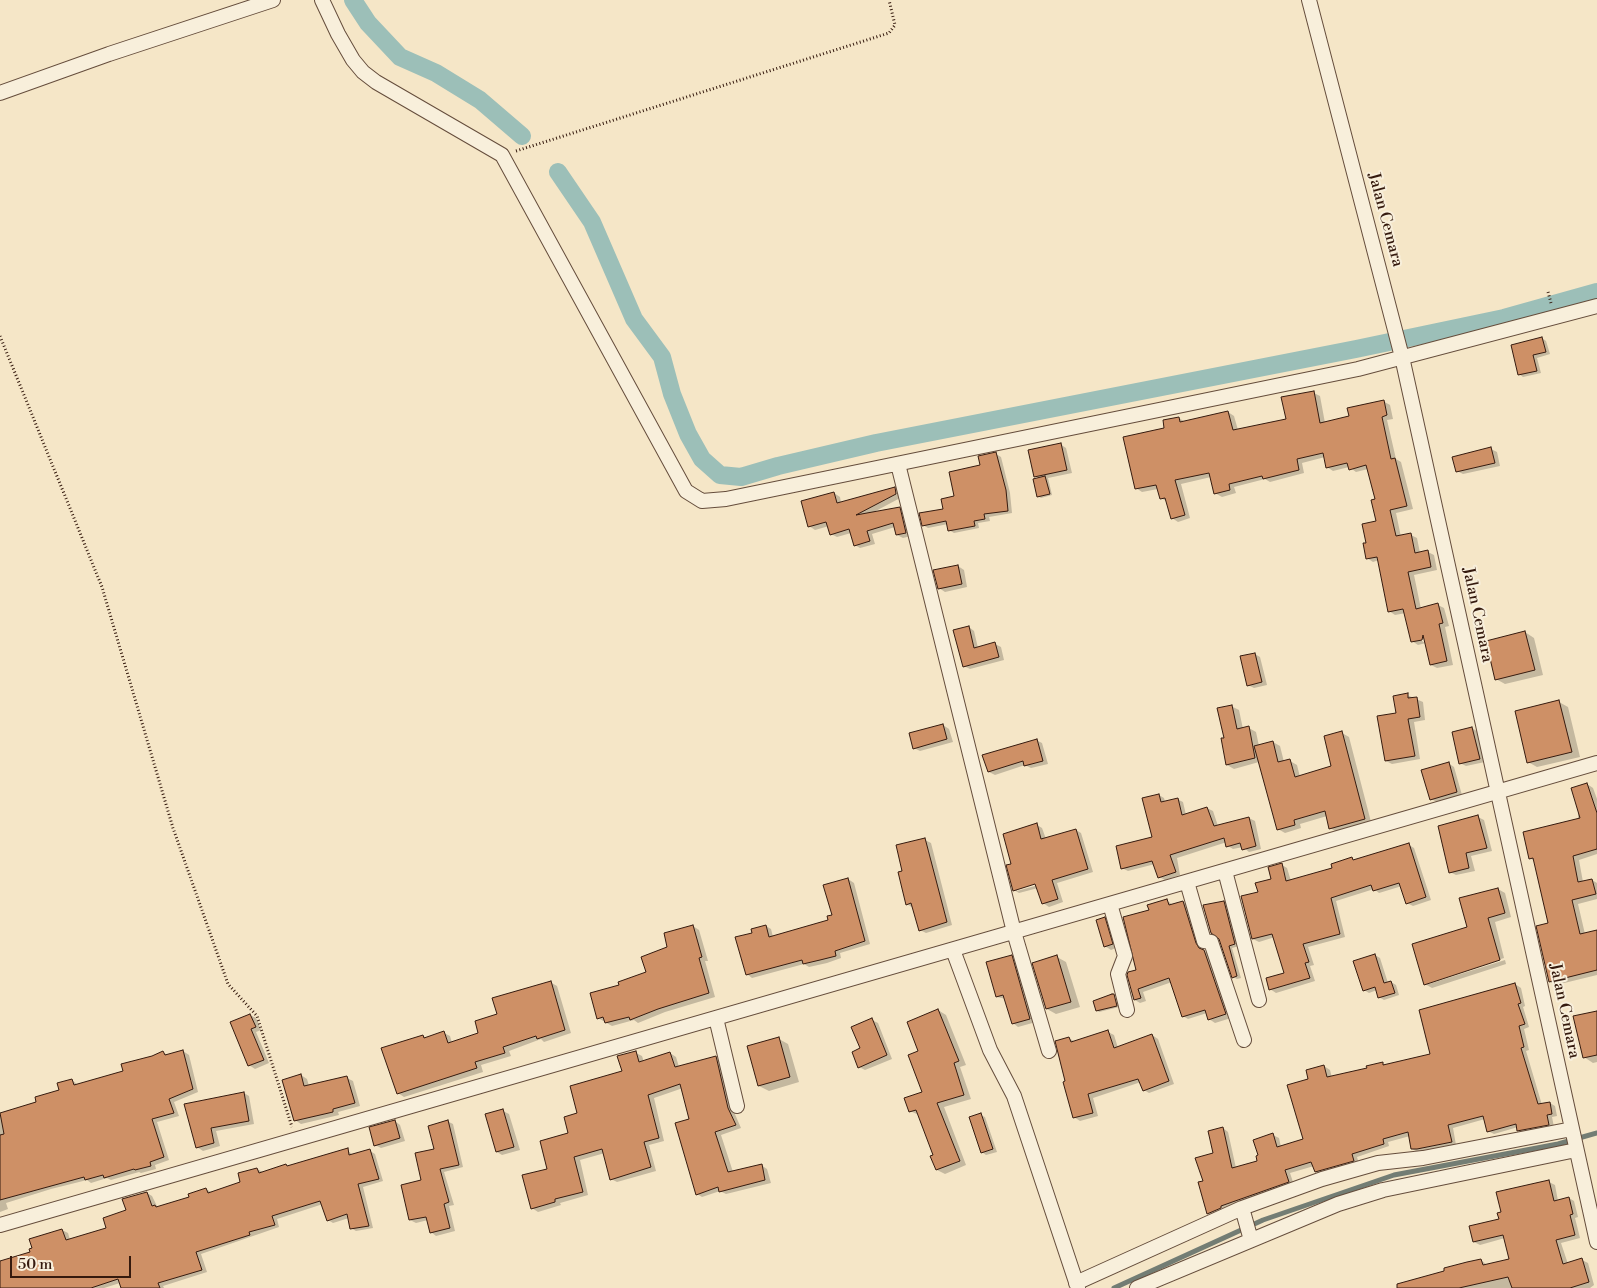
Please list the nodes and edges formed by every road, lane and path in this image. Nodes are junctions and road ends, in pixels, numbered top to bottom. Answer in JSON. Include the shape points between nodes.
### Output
{"nodes":[{"id":1,"x":273,"y":0,"type":"edge"},
{"id":2,"x":322,"y":0,"type":"edge"},
{"id":3,"x":889,"y":0,"type":"edge"},
{"id":4,"x":1309,"y":0,"type":"edge"},
{"id":5,"x":0,"y":94,"type":"edge"},
{"id":6,"x":502,"y":155,"type":"junction"},
{"id":7,"x":1548,"y":292,"type":"dead end"},
{"id":8,"x":1550,"y":298,"type":"dead end"},
{"id":9,"x":1597,"y":306,"type":"edge"},
{"id":10,"x":0,"y":336,"type":"edge"},
{"id":11,"x":1401,"y":353,"type":"junction"},
{"id":12,"x":898,"y":464,"type":"junction"},
{"id":13,"x":1597,"y":763,"type":"edge"},
{"id":14,"x":1498,"y":793,"type":"junction"},
{"id":15,"x":1226,"y":871,"type":"junction"},
{"id":16,"x":1187,"y":882,"type":"junction"},
{"id":17,"x":1110,"y":904,"type":"junction"},
{"id":18,"x":1014,"y":932,"type":"junction"},
{"id":19,"x":953,"y":950,"type":"junction"},
{"id":20,"x":1259,"y":1000,"type":"dead end"},
{"id":21,"x":1127,"y":1010,"type":"dead end"},
{"id":22,"x":716,"y":1018,"type":"junction"},
{"id":23,"x":1244,"y":1040,"type":"dead end"},
{"id":24,"x":1050,"y":1051,"type":"dead end"},
{"id":25,"x":737,"y":1106,"type":"dead end"},
{"id":26,"x":296,"y":1140,"type":"junction"},
{"id":27,"x":1574,"y":1140,"type":"junction"},
{"id":28,"x":0,"y":1225,"type":"edge"},
{"id":29,"x":1246,"y":1226,"type":"junction"},
{"id":30,"x":1597,"y":1242,"type":"edge"},
{"id":31,"x":1077,"y":1285,"type":"edge"},
{"id":32,"x":1137,"y":1288,"type":"edge"}],
"edges":[{"from":1,"to":5,"type":"street"},
{"from":2,"to":6,"type":"street","via":[[338,34],[363,72]]},
{"from":3,"to":6,"type":"path","via":[[895,25],[889,32]]},
{"from":4,"to":11,"type":"street","name":"Jalan Cemara"},
{"from":6,"to":12,"type":"street","via":[[686,491],[702,500],[726,498]]},
{"from":7,"to":8,"type":"path"},
{"from":9,"to":11,"type":"street"},
{"from":10,"to":26,"type":"path","via":[[102,587],[173,828],[228,984],[257,1016]]},
{"from":11,"to":12,"type":"street","via":[[1339,373]]},
{"from":11,"to":14,"type":"street","name":"Jalan Cemara"},
{"from":12,"to":18,"type":"street"},
{"from":13,"to":14,"type":"street"},
{"from":14,"to":15,"type":"street"},
{"from":14,"to":27,"type":"street","name":"Jalan Cemara"},
{"from":15,"to":16,"type":"street"},
{"from":15,"to":20,"type":"street"},
{"from":16,"to":17,"type":"street"},
{"from":16,"to":23,"type":"street","via":[[1204,941],[1211,942]]},
{"from":17,"to":18,"type":"street"},
{"from":17,"to":21,"type":"street","via":[[1125,956],[1118,974]]},
{"from":18,"to":19,"type":"street"},
{"from":18,"to":24,"type":"street"},
{"from":19,"to":22,"type":"street"},
{"from":19,"to":31,"type":"street","via":[[990,1050],[1014,1096]]},
{"from":22,"to":25,"type":"street"},
{"from":22,"to":26,"type":"street"},
{"from":26,"to":28,"type":"street"},
{"from":27,"to":29,"type":"street"},
{"from":27,"to":29,"type":"street","via":[[1378,1163],[1322,1180]]},
{"from":27,"to":30,"type":"street","name":"Jalan Cemara"},
{"from":29,"to":31,"type":"street"},
{"from":29,"to":32,"type":"street"}]}
